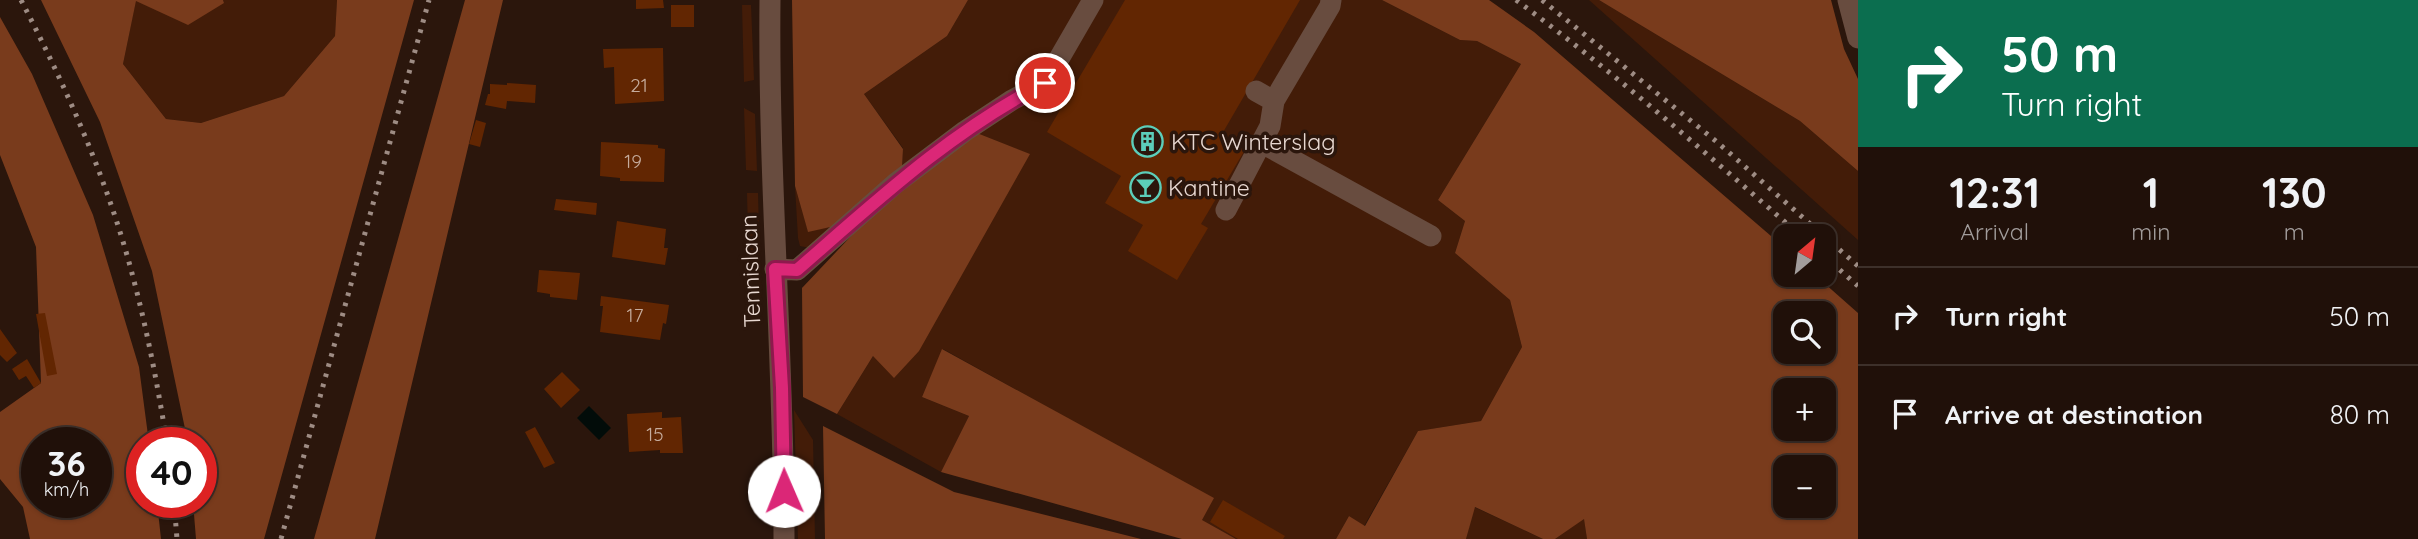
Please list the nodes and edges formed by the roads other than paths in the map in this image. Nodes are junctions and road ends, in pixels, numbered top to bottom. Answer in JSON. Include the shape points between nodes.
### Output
{"nodes":[{"id":1,"x":770,"y":0,"type":"edge"},
{"id":2,"x":1093,"y":0,"type":"edge"},
{"id":3,"x":1331,"y":0,"type":"edge"},
{"id":4,"x":1848,"y":0,"type":"edge"},
{"id":5,"x":1858,"y":38,"type":"edge"},
{"id":6,"x":1262,"y":143,"type":"junction"},
{"id":7,"x":1226,"y":210,"type":"dead end"},
{"id":8,"x":1430,"y":236,"type":"dead end"},
{"id":9,"x":775,"y":269,"type":"junction"},
{"id":10,"x":784,"y":539,"type":"edge"}],
"edges":[{"from":1,"to":9,"type":"street","name":"Tennislaan"},
{"from":2,"to":9,"type":"street","via":[[1045,83],[1012,100],[926,160],[797,270]]},
{"from":3,"to":6,"type":"street","via":[[1265,96],[1270,126]]},
{"from":4,"to":5,"type":"street"},
{"from":6,"to":7,"type":"street"},
{"from":6,"to":8,"type":"street"},
{"from":9,"to":10,"type":"street","name":"Tennislaan"}]}
